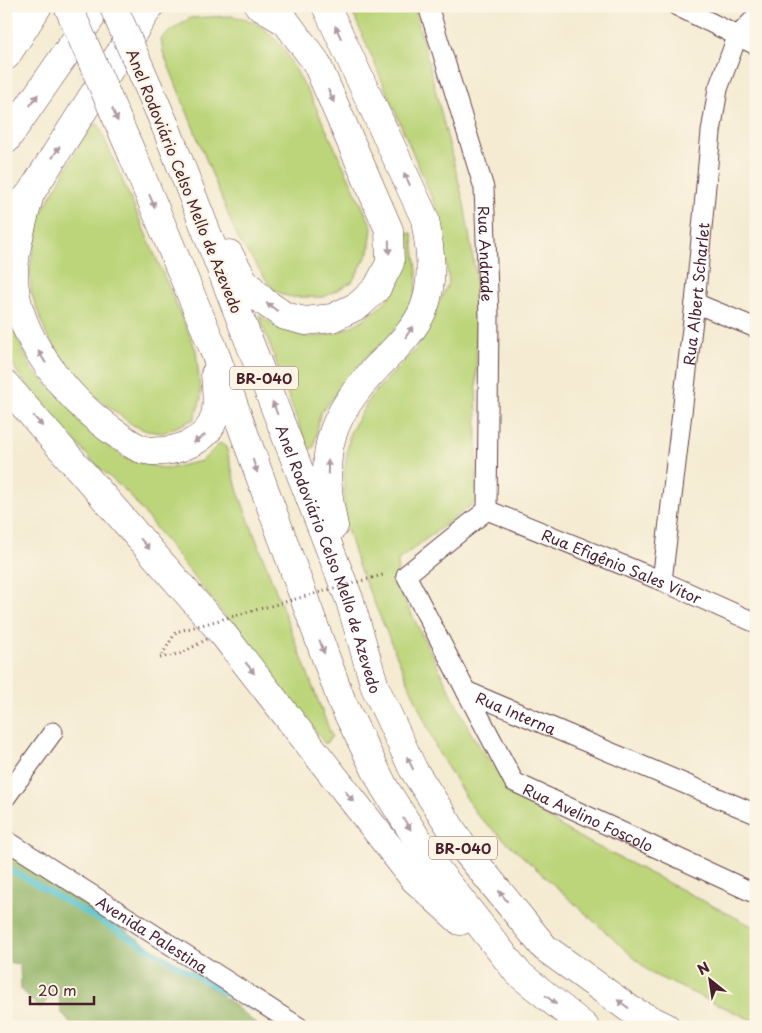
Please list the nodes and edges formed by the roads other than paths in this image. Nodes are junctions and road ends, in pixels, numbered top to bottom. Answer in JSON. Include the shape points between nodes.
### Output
{"nodes":[{"id":1,"x":7,"y":6,"type":"edge"},
{"id":2,"x":38,"y":6,"type":"edge"},
{"id":3,"x":68,"y":6,"type":"edge"},
{"id":4,"x":99,"y":6,"type":"edge"},
{"id":5,"x":113,"y":6,"type":"edge"},
{"id":6,"x":259,"y":6,"type":"edge"},
{"id":7,"x":326,"y":6,"type":"edge"},
{"id":8,"x":428,"y":6,"type":"edge"},
{"id":9,"x":677,"y":6,"type":"edge"},
{"id":10,"x":152,"y":8,"type":"edge"},
{"id":11,"x":756,"y":18,"type":"edge"},
{"id":12,"x":737,"y":37,"type":"junction"},
{"id":13,"x":756,"y":45,"type":"edge"},
{"id":14,"x":12,"y":46,"type":"edge"},
{"id":15,"x":6,"y":140,"type":"edge"},
{"id":16,"x":177,"y":156,"type":"junction"},
{"id":17,"x":30,"y":194,"type":"junction"},
{"id":18,"x":6,"y":220,"type":"edge"},
{"id":19,"x":694,"y":303,"type":"junction"},
{"id":20,"x":756,"y":328,"type":"edge"},
{"id":21,"x":212,"y":345,"type":"junction"},
{"id":22,"x":6,"y":385,"type":"edge"},
{"id":23,"x":487,"y":510,"type":"junction"},
{"id":24,"x":662,"y":581,"type":"junction"},
{"id":25,"x":350,"y":601,"type":"junction"},
{"id":26,"x":756,"y":623,"type":"edge"},
{"id":27,"x":466,"y":692,"type":"junction"},
{"id":28,"x":53,"y":732,"type":"dead end"},
{"id":29,"x":6,"y":797,"type":"edge"},
{"id":30,"x":756,"y":814,"type":"edge"},
{"id":31,"x":6,"y":840,"type":"edge"},
{"id":32,"x":756,"y":894,"type":"edge"},
{"id":33,"x":518,"y":973,"type":"junction"},
{"id":34,"x":298,"y":1027,"type":"edge"},
{"id":35,"x":585,"y":1027,"type":"edge"},
{"id":36,"x":666,"y":1027,"type":"edge"}],
"edges":[{"from":1,"to":14,"type":"street","via":[[17,16]]},
{"from":2,"to":14,"type":"main road"},
{"from":3,"to":21,"type":"main road","number":"BR-040","one_way":true,"bridge":true},
{"from":15,"to":4,"type":"main road","one_way":true},
{"from":5,"to":16,"type":"main road","name":"Anel Rodoviário Celso Mello de Azevedo","number":"BR-040","bridge":true},
{"from":6,"to":16,"type":"main road","one_way":true,"via":[[286,22],[316,62],[389,230],[390,263],[377,288],[359,305],[332,318],[305,321],[285,316],[263,301],[244,281]]},
{"from":25,"to":7,"type":"main road","one_way":true,"via":[[327,496],[332,429],[364,380],[403,341],[423,310],[430,288],[431,255],[425,219]]},
{"from":8,"to":23,"type":"street","name":"Rua Andrade","via":[[484,188],[489,317]]},
{"from":9,"to":12,"type":"street"},
{"from":17,"to":10,"type":"main road","one_way":true},
{"from":11,"to":12,"type":"street","name":"Rua Albert Scharlet"},
{"from":12,"to":13,"type":"street"},
{"from":12,"to":19,"type":"street","name":"Rua Albert Scharlet","via":[[718,89],[711,132]]},
{"from":25,"to":16,"type":"main road","name":"Anel Rodoviário Celso Mello de Azevedo","number":"BR-040","one_way":true},
{"from":17,"to":18,"type":"main road"},
{"from":21,"to":17,"type":"main road","one_way":true,"via":[[216,409],[212,428],[199,440],[174,451],[144,449],[97,420],[61,384],[40,354],[19,303],[14,276]]},
{"from":19,"to":20,"type":"street"},
{"from":19,"to":24,"type":"street","name":"Rua Albert Scharlet"},
{"from":21,"to":33,"type":"main road","number":"BR-040","one_way":true,"via":[[346,710],[384,787],[437,870]]},
{"from":22,"to":33,"type":"main road","one_way":true,"via":[[223,634],[414,879]]},
{"from":23,"to":24,"type":"street","name":"Rua Efigênio Sales Vitor"},
{"from":23,"to":27,"type":"street","name":"Rua Interna","via":[[406,575]]},
{"from":24,"to":26,"type":"street","name":"Rua Efigênio Sales Vitor"},
{"from":36,"to":25,"type":"main road","name":"Anel Rodoviário Celso Mello de Azevedo","number":"BR-040","one_way":true,"via":[[631,1010],[545,948],[465,850],[413,769],[378,695]]},
{"from":27,"to":30,"type":"street","name":"Rua Interna"},
{"from":27,"to":32,"type":"street","name":"Rua Avelino Foscolo","via":[[514,782]]},
{"from":28,"to":29,"type":"street"},
{"from":31,"to":34,"type":"street","name":"Avenida Palestina"},
{"from":33,"to":35,"type":"main road","number":"BR-040","one_way":true}]}
